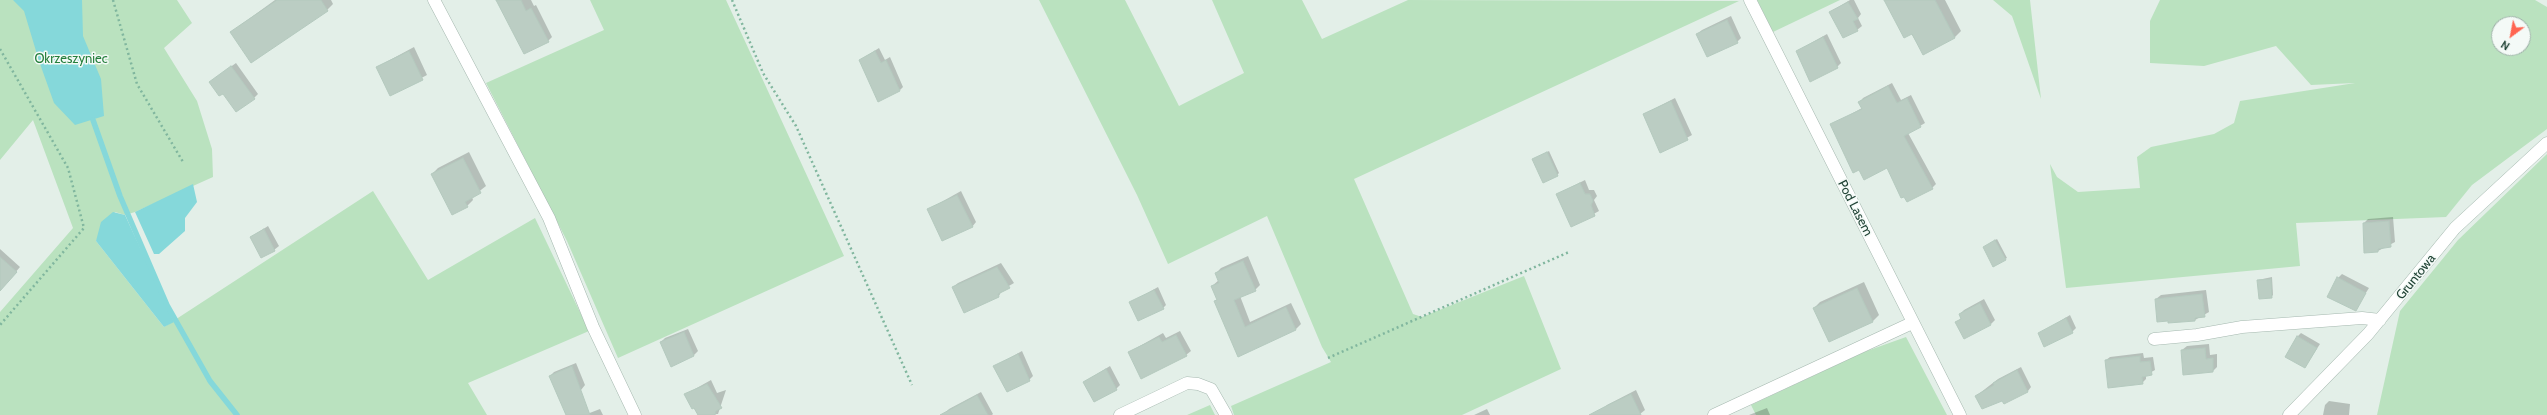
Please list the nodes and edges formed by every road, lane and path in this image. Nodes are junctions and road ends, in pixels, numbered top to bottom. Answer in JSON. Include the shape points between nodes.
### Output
{"nodes":[{"id":1,"x":113,"y":0,"type":"edge"},
{"id":2,"x":434,"y":0,"type":"edge"},
{"id":3,"x":732,"y":0,"type":"edge"},
{"id":4,"x":1750,"y":0,"type":"edge"},
{"id":5,"x":0,"y":50,"type":"edge"},
{"id":6,"x":2547,"y":143,"type":"edge"},
{"id":7,"x":182,"y":162,"type":"dead end"},
{"id":8,"x":1569,"y":252,"type":"dead end"},
{"id":9,"x":2380,"y":320,"type":"junction"},
{"id":10,"x":1912,"y":323,"type":"junction"},
{"id":11,"x":0,"y":325,"type":"edge"},
{"id":12,"x":2154,"y":339,"type":"dead end"},
{"id":13,"x":1328,"y":358,"type":"dead end"},
{"id":14,"x":912,"y":385,"type":"dead end"},
{"id":15,"x":635,"y":415,"type":"edge"},
{"id":16,"x":1120,"y":415,"type":"edge"},
{"id":17,"x":1226,"y":415,"type":"edge"},
{"id":18,"x":1714,"y":415,"type":"edge"},
{"id":19,"x":1960,"y":415,"type":"edge"},
{"id":20,"x":2289,"y":415,"type":"edge"}],
"edges":[{"from":1,"to":7,"type":"path","via":[[137,84]]},
{"from":2,"to":15,"type":"street","via":[[549,218],[593,327]]},
{"from":3,"to":14,"type":"path","via":[[764,73],[796,126]]},
{"from":4,"to":10,"type":"street","name":"Pod Lasem"},
{"from":5,"to":11,"type":"path","via":[[68,168],[84,228]]},
{"from":6,"to":9,"type":"street","name":"Gruntowa","via":[[2455,228]]},
{"from":8,"to":13,"type":"path"},
{"from":9,"to":12,"type":"street","via":[[2362,318],[2242,327]]},
{"from":9,"to":20,"type":"street","name":"Gruntowa"},
{"from":10,"to":18,"type":"street"},
{"from":10,"to":19,"type":"street","name":"Pod Lasem"},
{"from":16,"to":17,"type":"street","via":[[1187,383],[1211,389]]}]}
